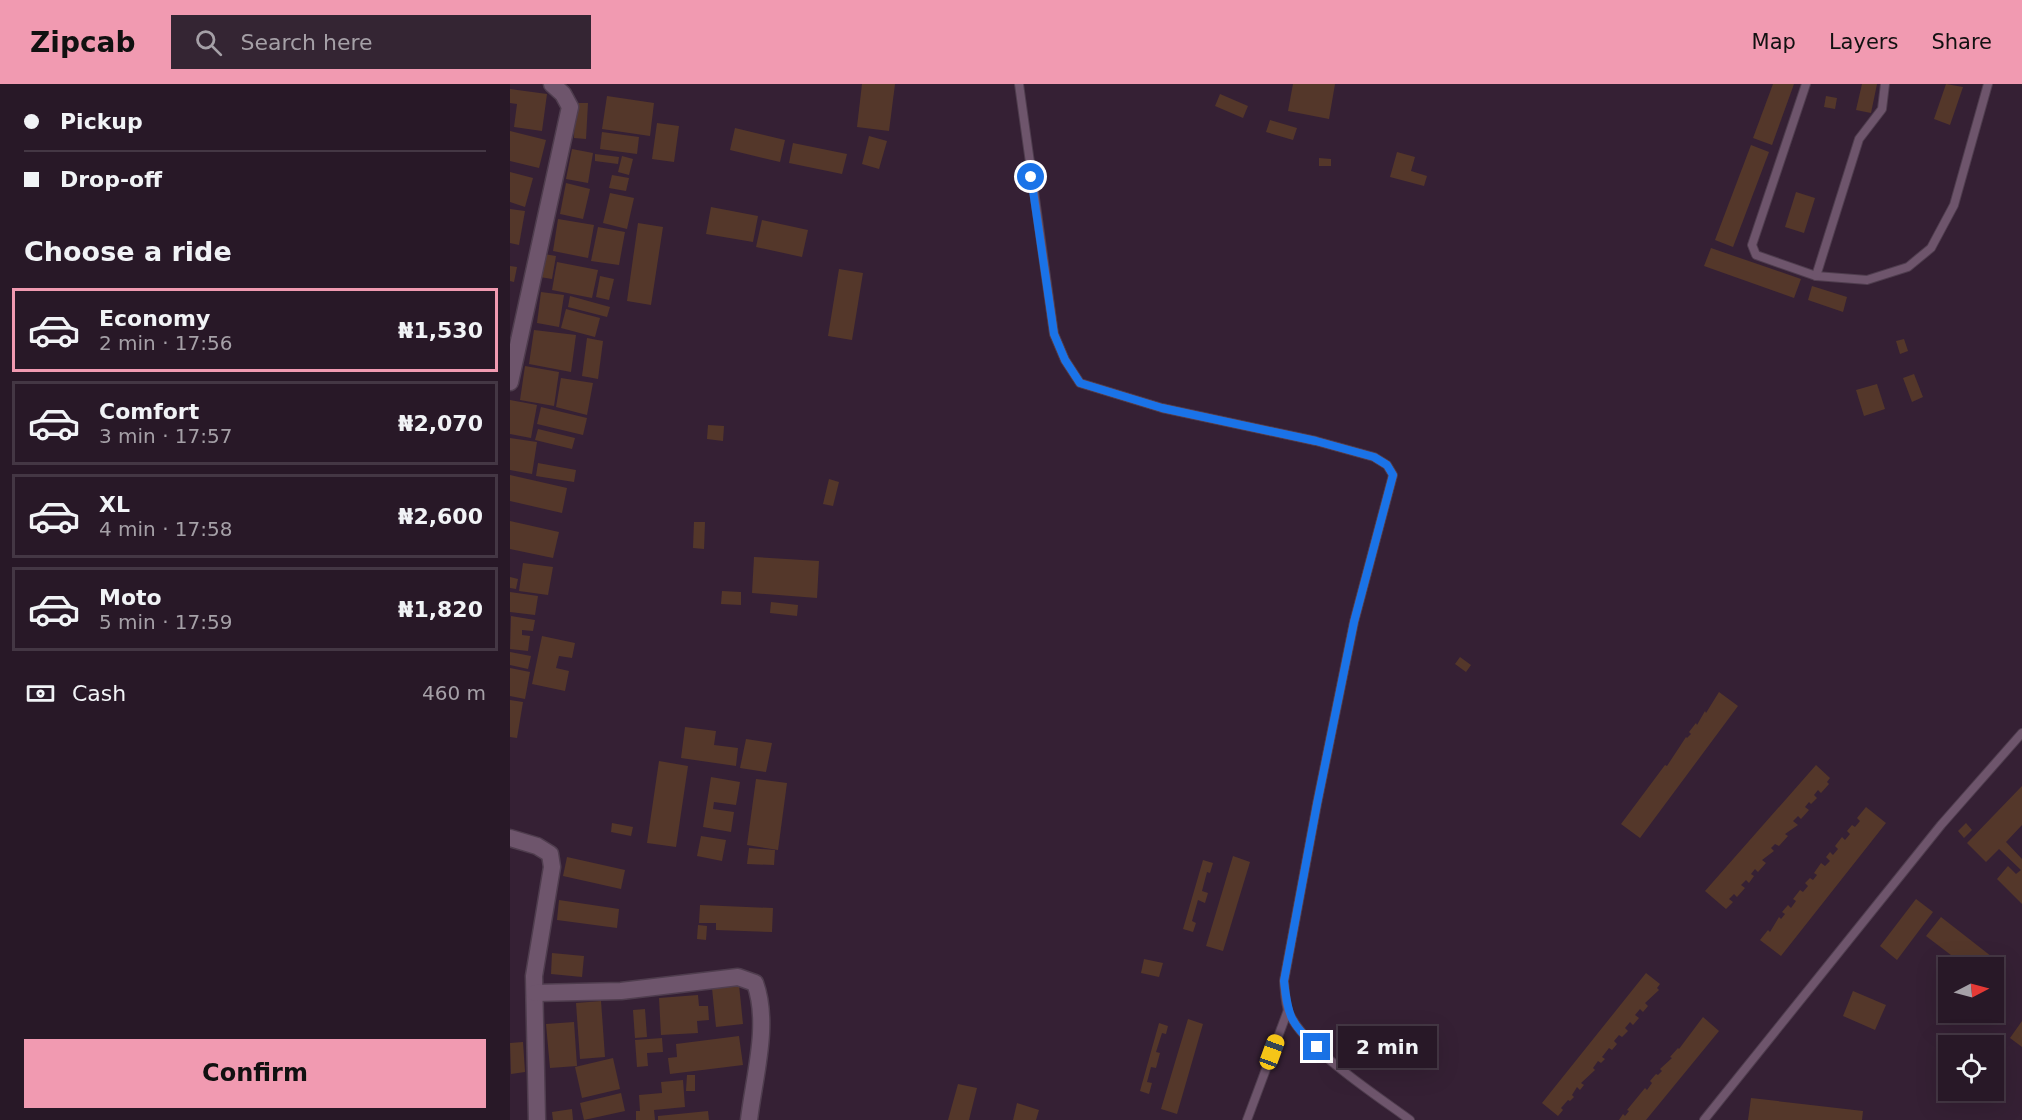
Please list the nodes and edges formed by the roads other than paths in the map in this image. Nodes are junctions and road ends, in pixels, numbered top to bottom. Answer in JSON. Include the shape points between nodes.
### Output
{"nodes":[{"id":1,"x":552,"y":84,"type":"edge"},
{"id":2,"x":1019,"y":84,"type":"edge"},
{"id":3,"x":1806,"y":84,"type":"edge"},
{"id":4,"x":1886,"y":84,"type":"edge"},
{"id":5,"x":1988,"y":84,"type":"edge"},
{"id":6,"x":1816,"y":276,"type":"junction"},
{"id":7,"x":510,"y":382,"type":"edge"},
{"id":8,"x":2022,"y":734,"type":"edge"},
{"id":9,"x":510,"y":838,"type":"edge"},
{"id":10,"x":535,"y":993,"type":"junction"},
{"id":11,"x":1287,"y":1010,"type":"junction"},
{"id":12,"x":537,"y":1120,"type":"edge"},
{"id":13,"x":749,"y":1120,"type":"edge"},
{"id":14,"x":1247,"y":1120,"type":"edge"},
{"id":15,"x":1410,"y":1120,"type":"edge"},
{"id":16,"x":1704,"y":1120,"type":"edge"}],
"edges":[{"from":1,"to":7,"type":"street","via":[[570,107]]},
{"from":2,"to":11,"type":"lane","via":[[1054,334],[1080,383],[1162,408],[1374,457],[1387,465],[1393,475],[1354,622],[1317,804],[1284,981]]},
{"from":3,"to":6,"type":"lane","via":[[1752,245],[1756,255]]},
{"from":4,"to":6,"type":"lane","via":[[1882,109],[1859,139]]},
{"from":5,"to":6,"type":"lane","via":[[1954,205],[1931,248],[1908,267],[1867,280]]},
{"from":8,"to":16,"type":"lane","via":[[1941,825]]},
{"from":9,"to":10,"type":"street","via":[[537,846],[550,854],[551,860],[534,976]]},
{"from":10,"to":12,"type":"street"},
{"from":10,"to":13,"type":"street","via":[[621,991],[738,977],[754,982],[761,999],[762,1017]]},
{"from":11,"to":14,"type":"lane"},
{"from":11,"to":15,"type":"lane","via":[[1299,1032]]}]}
